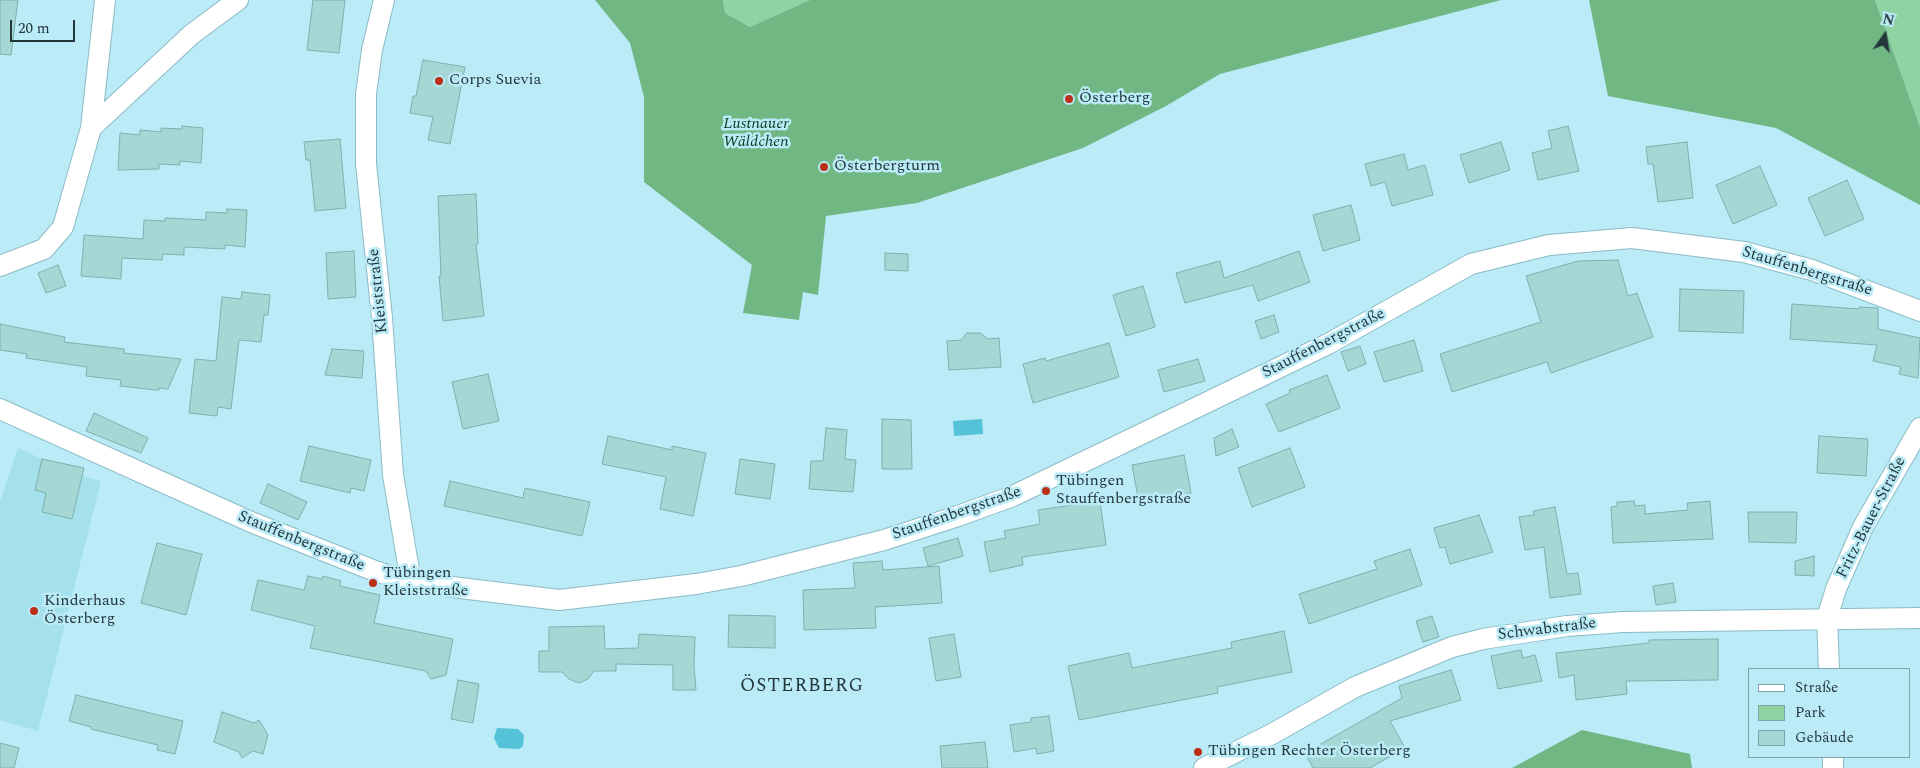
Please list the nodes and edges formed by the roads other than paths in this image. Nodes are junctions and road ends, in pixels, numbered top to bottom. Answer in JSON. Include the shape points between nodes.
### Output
{"nodes":[{"id":1,"x":105,"y":0,"type":"edge"},
{"id":2,"x":238,"y":0,"type":"edge"},
{"id":3,"x":384,"y":0,"type":"edge"},
{"id":4,"x":91,"y":128,"type":"junction"},
{"id":5,"x":0,"y":266,"type":"edge"},
{"id":6,"x":1920,"y":311,"type":"edge"},
{"id":7,"x":0,"y":409,"type":"edge"},
{"id":8,"x":1920,"y":428,"type":"edge"},
{"id":9,"x":411,"y":582,"type":"junction"},
{"id":10,"x":1826,"y":618,"type":"junction"},
{"id":11,"x":1920,"y":618,"type":"edge"},
{"id":12,"x":1829,"y":668,"type":"edge"},
{"id":13,"x":1204,"y":768,"type":"edge"}],
"edges":[{"from":1,"to":4,"type":"street"},
{"from":2,"to":4,"type":"street","via":[[192,34]]},
{"from":3,"to":9,"type":"street","name":"Kleiststraße","via":[[366,94],[366,164],[382,318],[393,475]]},
{"from":4,"to":5,"type":"street","via":[[63,227],[44,249]]},
{"from":6,"to":9,"type":"street","name":"Stauffenbergstraße","via":[[1812,270],[1735,251],[1632,238],[1550,245],[1471,264],[1328,344],[1043,482],[986,506],[884,540],[742,576],[560,600]]},
{"from":7,"to":9,"type":"street","name":"Stauffenbergstraße","via":[[251,522]]},
{"from":8,"to":10,"type":"street","name":"Fritz-Bauer-Straße","via":[[1847,559]]},
{"from":10,"to":11,"type":"street","name":"Schwabstraße"},
{"from":10,"to":12,"type":"street","name":"Fritz-Bauer-Straße"},
{"from":10,"to":13,"type":"street","name":"Schwabstraße","via":[[1623,622],[1548,628],[1483,639],[1452,647],[1355,688]]}]}
